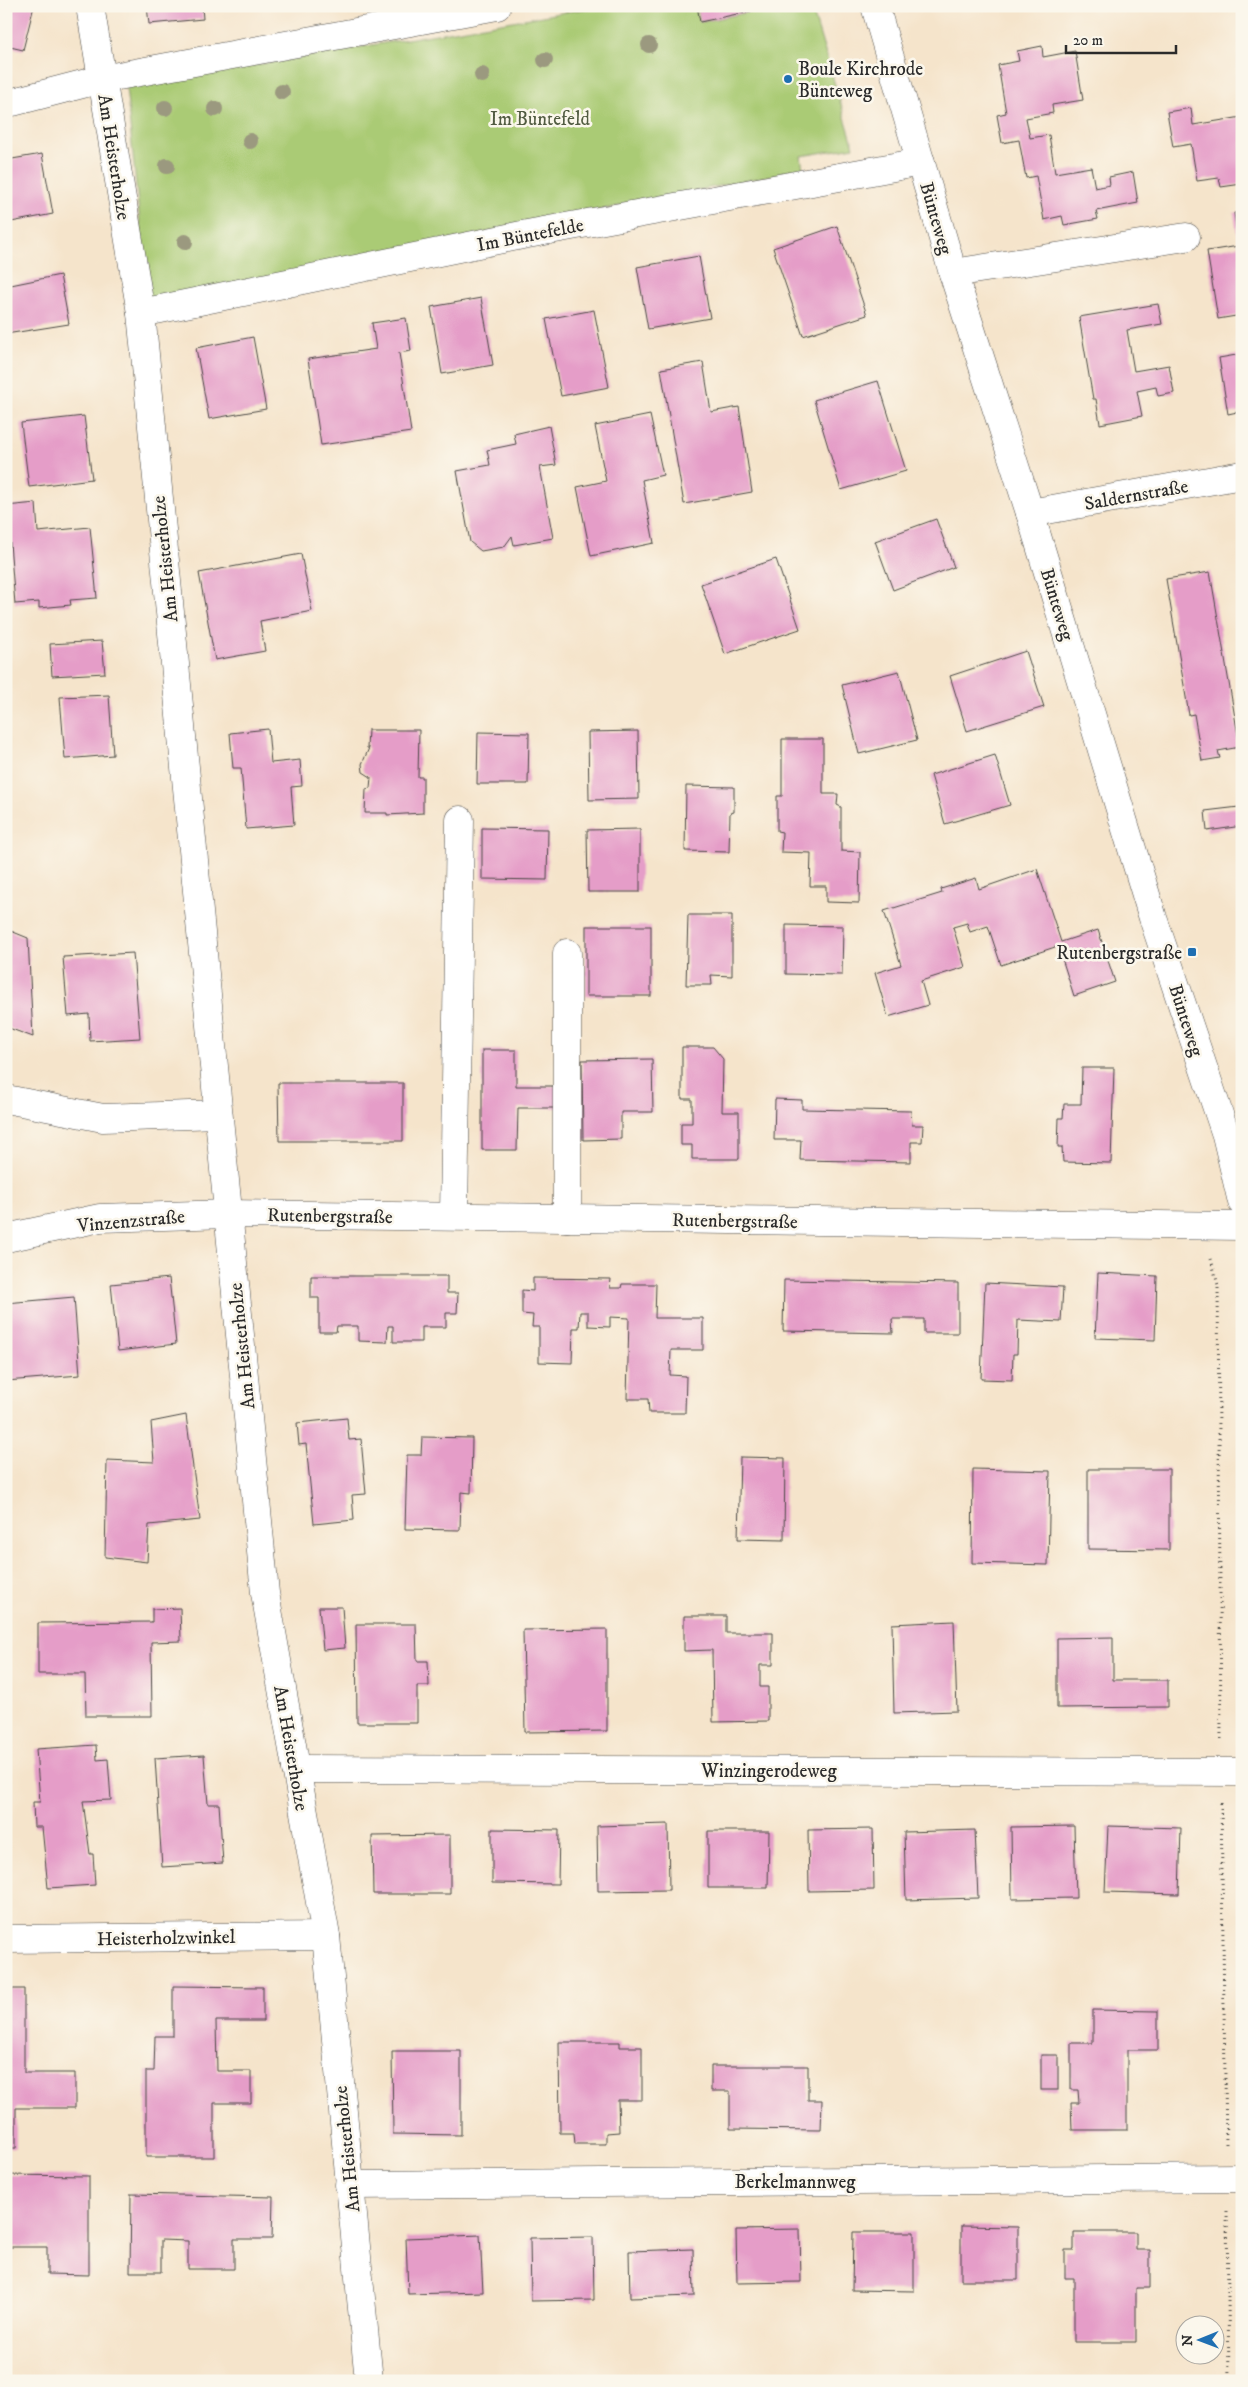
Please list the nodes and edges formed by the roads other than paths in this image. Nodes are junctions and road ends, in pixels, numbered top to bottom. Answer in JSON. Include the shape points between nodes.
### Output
{"nodes":[{"id":1,"x":90,"y":6,"type":"edge"},
{"id":2,"x":497,"y":6,"type":"edge"},
{"id":3,"x":875,"y":6,"type":"edge"},
{"id":4,"x":102,"y":79,"type":"junction"},
{"id":5,"x":6,"y":101,"type":"edge"},
{"id":6,"x":921,"y":162,"type":"junction"},
{"id":7,"x":1186,"y":237,"type":"dead end"},
{"id":8,"x":953,"y":273,"type":"junction"},
{"id":9,"x":141,"y":313,"type":"junction"},
{"id":10,"x":1242,"y":475,"type":"edge"},
{"id":11,"x":1030,"y":513,"type":"junction"},
{"id":12,"x":460,"y":820,"type":"dead end"},
{"id":13,"x":567,"y":952,"type":"dead end"},
{"id":14,"x":6,"y":1099,"type":"edge"},
{"id":15,"x":218,"y":1114,"type":"junction"},
{"id":16,"x":1242,"y":1202,"type":"edge"},
{"id":17,"x":228,"y":1214,"type":"junction"},
{"id":18,"x":454,"y":1216,"type":"junction"},
{"id":19,"x":567,"y":1218,"type":"junction"},
{"id":20,"x":1242,"y":1226,"type":"edge"},
{"id":21,"x":6,"y":1238,"type":"edge"},
{"id":22,"x":296,"y":1769,"type":"junction"},
{"id":23,"x":1242,"y":1772,"type":"edge"},
{"id":24,"x":326,"y":1936,"type":"junction"},
{"id":25,"x":6,"y":1939,"type":"edge"},
{"id":26,"x":1242,"y":2178,"type":"edge"},
{"id":27,"x":349,"y":2185,"type":"junction"},
{"id":28,"x":370,"y":2381,"type":"edge"}],
"edges":[{"from":1,"to":4,"type":"street","name":"Am Heisterholze"},
{"from":2,"to":4,"type":"street"},
{"from":3,"to":6,"type":"street","name":"Bünteweg"},
{"from":4,"to":5,"type":"street","via":[[13,102]]},
{"from":4,"to":9,"type":"street","name":"Am Heisterholze"},
{"from":6,"to":8,"type":"street","name":"Bünteweg"},
{"from":6,"to":9,"type":"street","name":"Im Büntefelde","via":[[522,235]]},
{"from":7,"to":8,"type":"street"},
{"from":8,"to":11,"type":"street","name":"Bünteweg"},
{"from":9,"to":15,"type":"street","name":"Am Heisterholze"},
{"from":10,"to":11,"type":"street","name":"Saldernstraße"},
{"from":11,"to":16,"type":"street","name":"Bünteweg","via":[[1153,918],[1226,1135]]},
{"from":12,"to":18,"type":"street"},
{"from":13,"to":19,"type":"street"},
{"from":14,"to":15,"type":"street","via":[[103,1118]]},
{"from":15,"to":17,"type":"street","name":"Am Heisterholze"},
{"from":17,"to":18,"type":"street","name":"Rutenbergstraße"},
{"from":17,"to":21,"type":"street","name":"Vinzenzstraße","via":[[100,1218]]},
{"from":17,"to":22,"type":"street","name":"Am Heisterholze","via":[[264,1593]]},
{"from":18,"to":19,"type":"street","name":"Rutenbergstraße"},
{"from":19,"to":20,"type":"street","name":"Rutenbergstraße"},
{"from":22,"to":23,"type":"street","name":"Winzingerodeweg"},
{"from":22,"to":24,"type":"street","name":"Am Heisterholze"},
{"from":24,"to":25,"type":"street","name":"Heisterholzwinkel"},
{"from":24,"to":27,"type":"street","name":"Am Heisterholze"},
{"from":26,"to":27,"type":"street","name":"Berkelmannweg"},
{"from":27,"to":28,"type":"street","name":"Am Heisterholze"}]}
